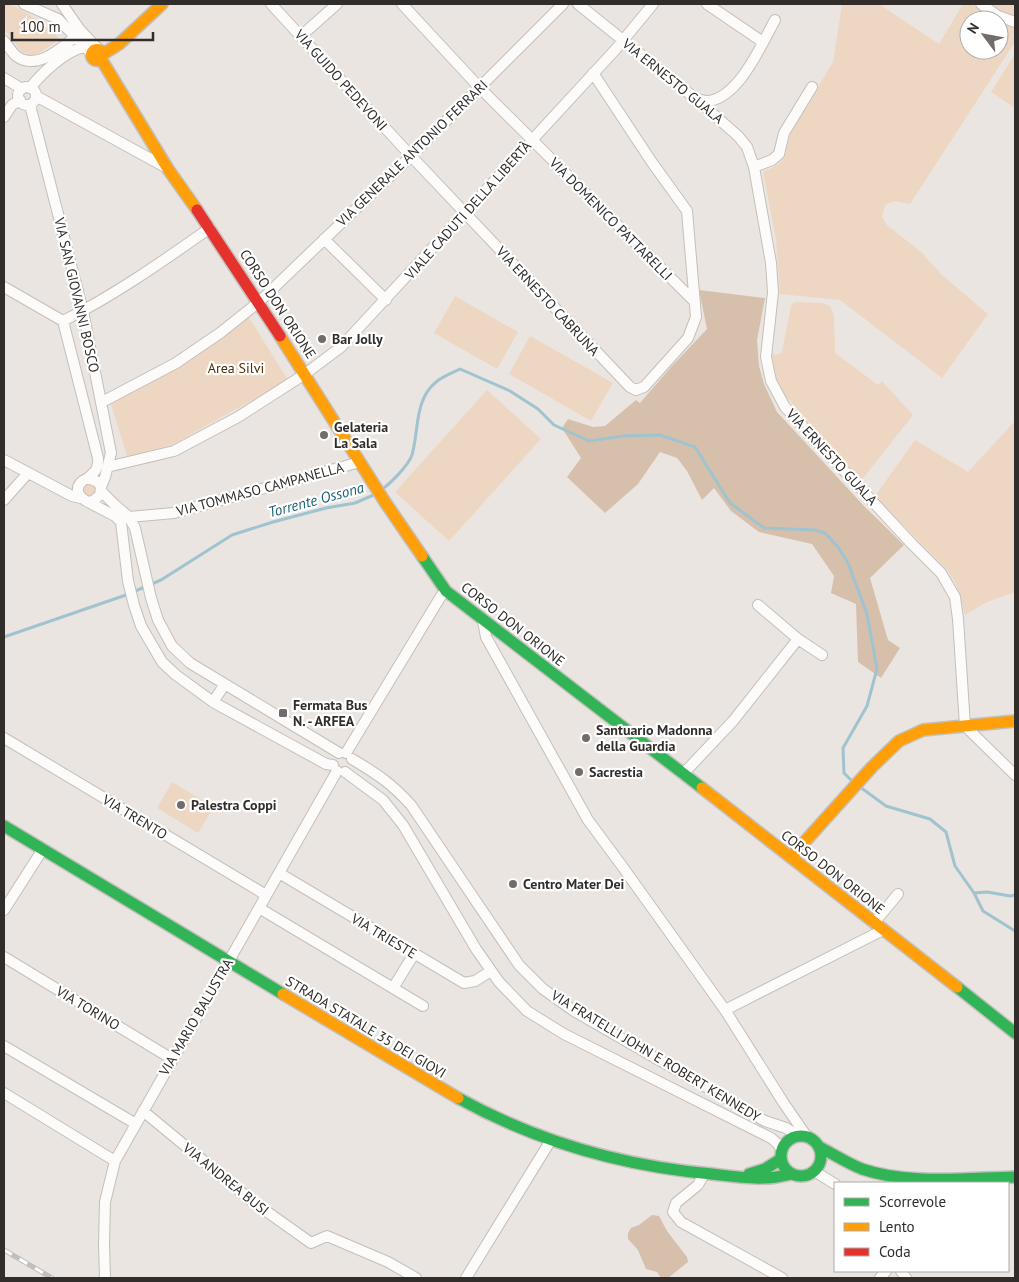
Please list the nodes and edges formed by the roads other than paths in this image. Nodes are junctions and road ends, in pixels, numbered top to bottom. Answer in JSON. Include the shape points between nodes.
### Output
{"nodes":[{"id":1,"x":24,"y":4,"type":"edge"},
{"id":2,"x":162,"y":4,"type":"edge"},
{"id":3,"x":270,"y":4,"type":"edge"},
{"id":4,"x":337,"y":4,"type":"edge"},
{"id":5,"x":402,"y":4,"type":"edge"},
{"id":6,"x":563,"y":4,"type":"edge"},
{"id":7,"x":578,"y":4,"type":"edge"},
{"id":8,"x":653,"y":4,"type":"edge"},
{"id":9,"x":707,"y":4,"type":"edge"},
{"id":10,"x":981,"y":4,"type":"edge"},
{"id":11,"x":64,"y":6,"type":"edge"},
{"id":12,"x":57,"y":18,"type":"junction"},
{"id":13,"x":775,"y":20,"type":"dead end"},
{"id":14,"x":1015,"y":22,"type":"edge"},
{"id":15,"x":301,"y":36,"type":"junction"},
{"id":16,"x":75,"y":37,"type":"junction"},
{"id":17,"x":624,"y":40,"type":"junction"},
{"id":18,"x":4,"y":41,"type":"edge"},
{"id":19,"x":763,"y":42,"type":"junction"},
{"id":20,"x":96,"y":53,"type":"junction"},
{"id":21,"x":594,"y":73,"type":"junction"},
{"id":22,"x":4,"y":78,"type":"edge"},
{"id":23,"x":479,"y":87,"type":"junction"},
{"id":24,"x":812,"y":87,"type":"dead end"},
{"id":25,"x":30,"y":95,"type":"junction"},
{"id":26,"x":696,"y":99,"type":"junction"},
{"id":27,"x":4,"y":118,"type":"edge"},
{"id":28,"x":532,"y":140,"type":"junction"},
{"id":29,"x":411,"y":156,"type":"junction"},
{"id":30,"x":754,"y":167,"type":"junction"},
{"id":31,"x":168,"y":169,"type":"junction"},
{"id":32,"x":464,"y":212,"type":"junction"},
{"id":33,"x":210,"y":228,"type":"junction"},
{"id":34,"x":324,"y":239,"type":"junction"},
{"id":35,"x":4,"y":287,"type":"edge"},
{"id":36,"x":386,"y":300,"type":"junction"},
{"id":37,"x":258,"y":302,"type":"junction"},
{"id":38,"x":695,"y":302,"type":"junction"},
{"id":39,"x":83,"y":312,"type":"junction"},
{"id":40,"x":63,"y":322,"type":"junction"},
{"id":41,"x":305,"y":374,"type":"junction"},
{"id":42,"x":102,"y":402,"type":"junction"},
{"id":43,"x":4,"y":460,"type":"edge"},
{"id":44,"x":360,"y":462,"type":"junction"},
{"id":45,"x":107,"y":467,"type":"junction"},
{"id":46,"x":28,"y":473,"type":"junction"},
{"id":47,"x":88,"y":478,"type":"junction"},
{"id":48,"x":101,"y":489,"type":"junction"},
{"id":49,"x":4,"y":500,"type":"edge"},
{"id":50,"x":84,"y":500,"type":"junction"},
{"id":51,"x":129,"y":517,"type":"junction"},
{"id":52,"x":446,"y":591,"type":"junction"},
{"id":53,"x":758,"y":605,"type":"dead end"},
{"id":54,"x":483,"y":620,"type":"junction"},
{"id":55,"x":798,"y":639,"type":"junction"},
{"id":56,"x":822,"y":655,"type":"dead end"},
{"id":57,"x":225,"y":684,"type":"junction"},
{"id":58,"x":213,"y":702,"type":"junction"},
{"id":59,"x":1015,"y":721,"type":"edge"},
{"id":60,"x":292,"y":724,"type":"junction"},
{"id":61,"x":965,"y":726,"type":"junction"},
{"id":62,"x":4,"y":738,"type":"edge"},
{"id":63,"x":284,"y":740,"type":"junction"},
{"id":64,"x":346,"y":755,"type":"junction"},
{"id":65,"x":338,"y":769,"type":"junction"},
{"id":66,"x":683,"y":774,"type":"junction"},
{"id":67,"x":1015,"y":775,"type":"edge"},
{"id":68,"x":4,"y":826,"type":"edge"},
{"id":69,"x":42,"y":849,"type":"junction"},
{"id":70,"x":791,"y":856,"type":"junction"},
{"id":71,"x":279,"y":872,"type":"junction"},
{"id":72,"x":898,"y":894,"type":"dead end"},
{"id":73,"x":266,"y":895,"type":"junction"},
{"id":74,"x":259,"y":908,"type":"junction"},
{"id":75,"x":4,"y":910,"type":"edge"},
{"id":76,"x":878,"y":926,"type":"junction"},
{"id":77,"x":414,"y":954,"type":"junction"},
{"id":78,"x":4,"y":957,"type":"edge"},
{"id":79,"x":228,"y":962,"type":"junction"},
{"id":80,"x":491,"y":971,"type":"junction"},
{"id":81,"x":393,"y":988,"type":"junction"},
{"id":82,"x":423,"y":1006,"type":"dead end"},
{"id":83,"x":725,"y":1010,"type":"junction"},
{"id":84,"x":1015,"y":1033,"type":"edge"},
{"id":85,"x":4,"y":1046,"type":"edge"},
{"id":86,"x":172,"y":1060,"type":"junction"},
{"id":87,"x":4,"y":1093,"type":"edge"},
{"id":88,"x":788,"y":1109,"type":"junction"},
{"id":89,"x":143,"y":1111,"type":"junction"},
{"id":90,"x":136,"y":1124,"type":"junction"},
{"id":91,"x":786,"y":1128,"type":"junction"},
{"id":92,"x":803,"y":1136,"type":"junction"},
{"id":93,"x":551,"y":1140,"type":"junction"},
{"id":94,"x":818,"y":1146,"type":"junction"},
{"id":95,"x":781,"y":1154,"type":"junction"},
{"id":96,"x":115,"y":1160,"type":"junction"},
{"id":97,"x":852,"y":1165,"type":"junction"},
{"id":98,"x":816,"y":1169,"type":"junction"},
{"id":99,"x":704,"y":1174,"type":"junction"},
{"id":100,"x":791,"y":1174,"type":"junction"},
{"id":101,"x":743,"y":1176,"type":"junction"},
{"id":102,"x":898,"y":1176,"type":"junction"},
{"id":103,"x":1015,"y":1177,"type":"edge"},
{"id":104,"x":884,"y":1182,"type":"edge"},
{"id":105,"x":834,"y":1183,"type":"edge"},
{"id":106,"x":105,"y":1278,"type":"edge"},
{"id":107,"x":416,"y":1278,"type":"edge"},
{"id":108,"x":466,"y":1278,"type":"edge"},
{"id":109,"x":782,"y":1278,"type":"edge"}],
"edges":[{"from":1,"to":12,"type":"street"},
{"from":2,"to":20,"type":"street","via":[[119,44]]},
{"from":3,"to":15,"type":"street","name":"VIA GUIDO PEDEVONI"},
{"from":4,"to":15,"type":"street"},
{"from":5,"to":23,"type":"street","name":"VIA DOMENICO PATTARELLI"},
{"from":6,"to":23,"type":"street","name":"VIA GENERALE ANTONIO FERRARI"},
{"from":7,"to":17,"type":"street","name":"VIA ERNESTO GUALA"},
{"from":8,"to":17,"type":"street","name":"VIALE CADUTI DELLA LIBERTÀ"},
{"from":9,"to":19,"type":"street"},
{"from":10,"to":14,"type":"street","via":[[998,16]]},
{"from":11,"to":12,"type":"street","via":[[54,9]]},
{"from":11,"to":20,"type":"street"},
{"from":12,"to":16,"type":"street"},
{"from":13,"to":19,"type":"street"},
{"from":15,"to":29,"type":"street","name":"VIA GUIDO PEDEVONI"},
{"from":16,"to":18,"type":"street","via":[[35,62],[15,55]]},
{"from":16,"to":20,"type":"street"},
{"from":17,"to":21,"type":"street","name":"VIALE CADUTI DELLA LIBERTÀ"},
{"from":17,"to":26,"type":"street","name":"VIA ERNESTO GUALA"},
{"from":19,"to":26,"type":"street","via":[[732,88],[708,101]]},
{"from":20,"to":25,"type":"street","via":[[76,48],[39,77]]},
{"from":20,"to":31,"type":"street","name":"CORSO DON ORIONE"},
{"from":21,"to":28,"type":"street","name":"VIALE CADUTI DELLA LIBERTÀ"},
{"from":21,"to":38,"type":"street","via":[[687,212]]},
{"from":22,"to":25,"type":"street"},
{"from":23,"to":28,"type":"street","name":"VIA DOMENICO PATTARELLI"},
{"from":23,"to":29,"type":"street","name":"VIA GENERALE ANTONIO FERRARI"},
{"from":24,"to":30,"type":"street","via":[[784,133],[779,154]]},
{"from":25,"to":27,"type":"street","via":[[24,104],[20,100],[12,105]]},
{"from":25,"to":31,"type":"street"},
{"from":25,"to":39,"type":"street","name":"VIA SAN GIOVANNI BOSCO"},
{"from":26,"to":30,"type":"street","name":"VIA ERNESTO GUALA","via":[[738,136],[747,147]]},
{"from":28,"to":32,"type":"street","name":"VIALE CADUTI DELLA LIBERTÀ"},
{"from":28,"to":38,"type":"street","name":"VIA DOMENICO PATTARELLI"},
{"from":29,"to":32,"type":"street","name":"VIA ERNESTO CABRUNA"},
{"from":29,"to":34,"type":"street","name":"VIA GENERALE ANTONIO FERRARI"},
{"from":30,"to":61,"type":"street","name":"VIA ERNESTO GUALA","via":[[771,263],[773,292],[766,357],[771,381],[785,408],[942,573],[955,597]]},
{"from":31,"to":33,"type":"street","name":"CORSO DON ORIONE"},
{"from":32,"to":36,"type":"street","name":"VIALE CADUTI DELLA LIBERTÀ"},
{"from":32,"to":38,"type":"street","name":"VIA ERNESTO CABRUNA","via":[[636,390],[644,388],[688,338],[696,317]]},
{"from":33,"to":37,"type":"street","name":"CORSO DON ORIONE"},
{"from":33,"to":39,"type":"street"},
{"from":34,"to":36,"type":"street"},
{"from":34,"to":37,"type":"street","name":"VIA GENERALE ANTONIO FERRARI"},
{"from":35,"to":40,"type":"street"},
{"from":36,"to":41,"type":"street","name":"VIALE CADUTI DELLA LIBERTÀ","via":[[341,347]]},
{"from":37,"to":41,"type":"street","name":"CORSO DON ORIONE"},
{"from":37,"to":42,"type":"street","name":"VIA GENERALE ANTONIO FERRARI","via":[[176,363]]},
{"from":39,"to":40,"type":"street"},
{"from":39,"to":42,"type":"street","name":"VIA SAN GIOVANNI BOSCO"},
{"from":40,"to":47,"type":"street","name":"VIA SAN GIOVANNI BOSCO","via":[[98,458],[96,472]]},
{"from":41,"to":44,"type":"street","name":"CORSO DON ORIONE"},
{"from":41,"to":45,"type":"street","name":"VIALE CADUTI DELLA LIBERTÀ","via":[[238,417],[174,451]]},
{"from":42,"to":45,"type":"street","name":"VIA SAN GIOVANNI BOSCO","via":[[111,453]]},
{"from":43,"to":46,"type":"street"},
{"from":44,"to":51,"type":"street","name":"VIA TOMMASO CAMPANELLA","via":[[174,513]]},
{"from":44,"to":52,"type":"street","name":"CORSO DON ORIONE"},
{"from":45,"to":48,"type":"street","name":"VIA SAN GIOVANNI BOSCO"},
{"from":46,"to":49,"type":"street"},
{"from":46,"to":50,"type":"street"},
{"from":47,"to":48,"type":"street","name":"VIA FRATELLI JOHN E ROBERT KENNEDY","via":[[94,479]]},
{"from":47,"to":50,"type":"street","via":[[78,486]]},
{"from":48,"to":50,"type":"street","via":[[97,499]]},
{"from":48,"to":51,"type":"street","name":"VIA FRATELLI JOHN E ROBERT KENNEDY"},
{"from":50,"to":58,"type":"street","name":"VIA FRATELLI JOHN E ROBERT KENNEDY","via":[[121,522],[134,605],[141,626],[162,662]]},
{"from":51,"to":57,"type":"street","name":"VIA FRATELLI JOHN E ROBERT KENNEDY","via":[[135,528],[150,598],[172,646],[190,662]]},
{"from":52,"to":54,"type":"street","name":"CORSO DON ORIONE"},
{"from":52,"to":64,"type":"street"},
{"from":53,"to":55,"type":"street"},
{"from":54,"to":66,"type":"street","name":"CORSO DON ORIONE"},
{"from":54,"to":83,"type":"street","via":[[486,636],[584,815]]},
{"from":55,"to":56,"type":"street"},
{"from":55,"to":66,"type":"street","via":[[733,721]]},
{"from":57,"to":58,"type":"street"},
{"from":57,"to":60,"type":"street","name":"VIA FRATELLI JOHN E ROBERT KENNEDY"},
{"from":58,"to":63,"type":"street","name":"VIA FRATELLI JOHN E ROBERT KENNEDY"},
{"from":59,"to":61,"type":"street"},
{"from":60,"to":63,"type":"street"},
{"from":60,"to":64,"type":"street","name":"VIA FRATELLI JOHN E ROBERT KENNEDY"},
{"from":61,"to":67,"type":"street"},
{"from":61,"to":70,"type":"street","via":[[923,730],[899,741]]},
{"from":62,"to":73,"type":"street","name":"VIA TRENTO"},
{"from":63,"to":65,"type":"street","name":"VIA FRATELLI JOHN E ROBERT KENNEDY"},
{"from":64,"to":65,"type":"street","via":[[334,758]]},
{"from":64,"to":65,"type":"street","via":[[352,767]]},
{"from":64,"to":91,"type":"street","name":"VIA FRATELLI JOHN E ROBERT KENNEDY","via":[[396,787],[519,965],[543,989],[574,1011],[765,1121]]},
{"from":65,"to":71,"type":"street","name":"VIA MARIO BALUSTRA"},
{"from":65,"to":80,"type":"street","name":"VIA FRATELLI JOHN E ROBERT KENNEDY","via":[[383,800],[403,825]]},
{"from":66,"to":70,"type":"street","name":"CORSO DON ORIONE"},
{"from":68,"to":69,"type":"street","name":"STRADA STATALE 35 DEI GIOVI"},
{"from":69,"to":75,"type":"street"},
{"from":69,"to":79,"type":"street","name":"STRADA STATALE 35 DEI GIOVI"},
{"from":70,"to":76,"type":"street","name":"CORSO DON ORIONE"},
{"from":71,"to":73,"type":"street","name":"VIA MARIO BALUSTRA"},
{"from":71,"to":77,"type":"street","name":"VIA TRIESTE"},
{"from":72,"to":76,"type":"street"},
{"from":73,"to":74,"type":"street","name":"VIA MARIO BALUSTRA"},
{"from":74,"to":79,"type":"street","name":"VIA MARIO BALUSTRA"},
{"from":74,"to":81,"type":"street"},
{"from":76,"to":83,"type":"street"},
{"from":76,"to":84,"type":"street","name":"CORSO DON ORIONE"},
{"from":77,"to":80,"type":"street","name":"VIA TRIESTE","via":[[464,983]]},
{"from":77,"to":81,"type":"street"},
{"from":78,"to":86,"type":"street","name":"VIA TORINO"},
{"from":79,"to":86,"type":"street","name":"VIA MARIO BALUSTRA"},
{"from":79,"to":93,"type":"street","name":"STRADA STATALE 35 DEI GIOVI","via":[[460,1100]]},
{"from":80,"to":95,"type":"street","name":"VIA FRATELLI JOHN E ROBERT KENNEDY","via":[[527,1011],[564,1034],[771,1138]]},
{"from":81,"to":82,"type":"street"},
{"from":83,"to":88,"type":"street"},
{"from":85,"to":90,"type":"street"},
{"from":86,"to":89,"type":"street","name":"VIA MARIO BALUSTRA"},
{"from":87,"to":96,"type":"street"},
{"from":88,"to":91,"type":"street","via":[[791,1122]]},
{"from":88,"to":92,"type":"street"},
{"from":89,"to":90,"type":"street","name":"VIA MARIO BALUSTRA"},
{"from":89,"to":107,"type":"street","name":"VIA ANDREA BUSI","via":[[252,1201],[311,1243],[327,1236],[388,1262]]},
{"from":90,"to":96,"type":"street","name":"VIA MARIO BALUSTRA"},
{"from":91,"to":92,"type":"street","name":"VIA FRATELLI JOHN E ROBERT KENNEDY"},
{"from":92,"to":94,"type":"street"},
{"from":92,"to":95,"type":"street","via":[[788,1141]]},
{"from":93,"to":99,"type":"street","name":"STRADA STATALE 35 DEI GIOVI","via":[[617,1160]]},
{"from":93,"to":108,"type":"street"},
{"from":94,"to":97,"type":"street"},
{"from":94,"to":98,"type":"street","via":[[821,1159]]},
{"from":95,"to":100,"type":"street","via":[[786,1170]]},
{"from":95,"to":101,"type":"street","name":"STRADA STATALE 35 DEI GIOVI","via":[[765,1170]]},
{"from":96,"to":106,"type":"street","name":"VIA MARIO BALUSTRA","via":[[105,1202]]},
{"from":97,"to":98,"type":"street"},
{"from":97,"to":102,"type":"street"},
{"from":98,"to":100,"type":"street","via":[[803,1176]]},
{"from":98,"to":105,"type":"street"},
{"from":99,"to":101,"type":"street","name":"STRADA STATALE 35 DEI GIOVI"},
{"from":99,"to":109,"type":"street","via":[[698,1185],[676,1203],[673,1212],[676,1218]]},
{"from":100,"to":101,"type":"street","name":"STRADA STATALE 35 DEI GIOVI","via":[[768,1178]]},
{"from":102,"to":103,"type":"street"},
{"from":102,"to":104,"type":"street"}]}
